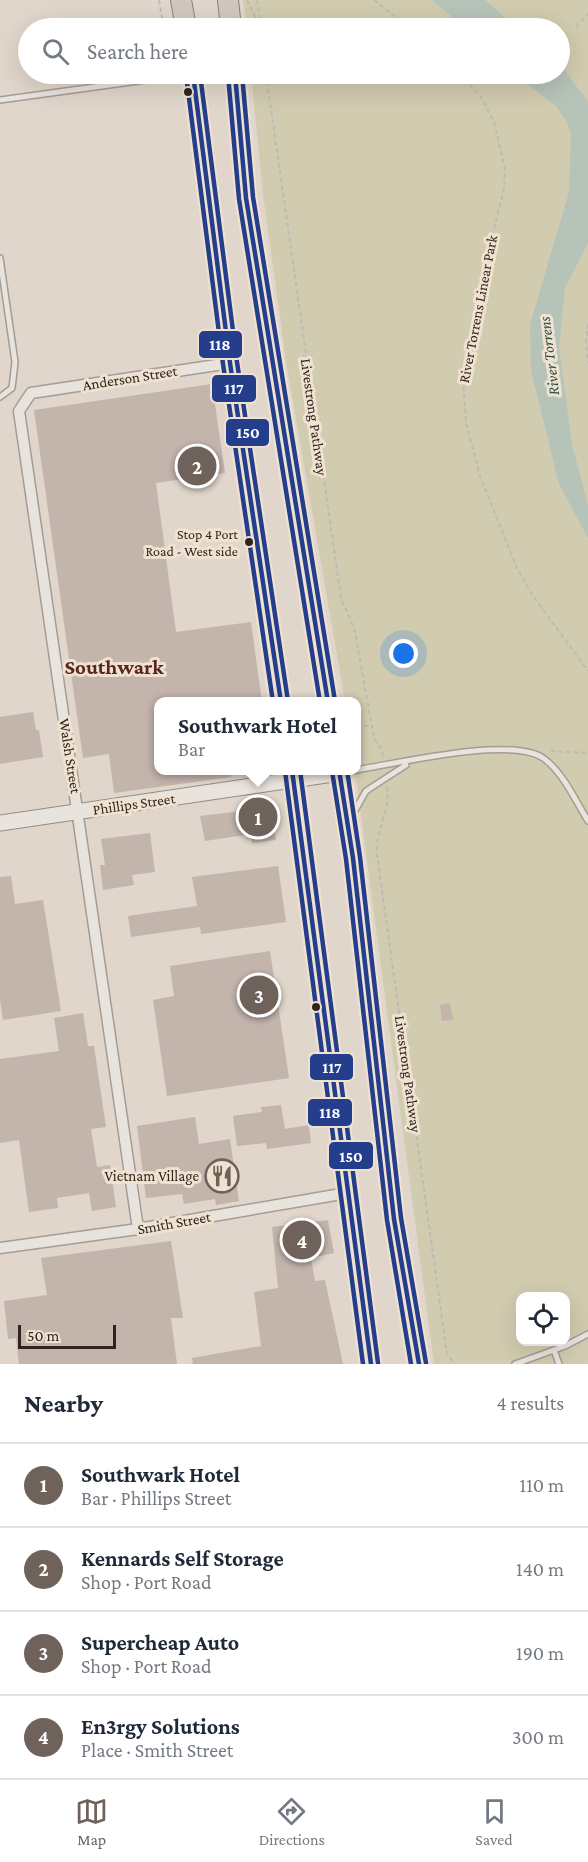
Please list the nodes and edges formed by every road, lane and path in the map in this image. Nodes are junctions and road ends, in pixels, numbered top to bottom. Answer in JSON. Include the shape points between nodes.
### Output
{"nodes":[{"id":1,"x":159,"y":0,"type":"edge"},
{"id":2,"x":181,"y":0,"type":"edge"},
{"id":3,"x":228,"y":0,"type":"edge"},
{"id":4,"x":247,"y":0,"type":"edge"},
{"id":5,"x":257,"y":0,"type":"edge"},
{"id":6,"x":374,"y":0,"type":"edge"},
{"id":7,"x":588,"y":14,"type":"edge"},
{"id":8,"x":162,"y":18,"type":"edge"},
{"id":9,"x":184,"y":18,"type":"edge"},
{"id":10,"x":230,"y":18,"type":"edge"},
{"id":11,"x":255,"y":18,"type":"edge"},
{"id":12,"x":259,"y":18,"type":"edge"},
{"id":13,"x":397,"y":18,"type":"edge"},
{"id":14,"x":576,"y":27,"type":"dead end"},
{"id":15,"x":119,"y":84,"type":"edge"},
{"id":16,"x":194,"y":84,"type":"edge"},
{"id":17,"x":236,"y":84,"type":"edge"},
{"id":18,"x":267,"y":84,"type":"edge"},
{"id":19,"x":469,"y":84,"type":"edge"},
{"id":20,"x":0,"y":100,"type":"edge"},
{"id":21,"x":0,"y":258,"type":"edge"},
{"id":22,"x":588,"y":324,"type":"edge"},
{"id":23,"x":230,"y":363,"type":"junction"},
{"id":24,"x":588,"y":363,"type":"edge"},
{"id":25,"x":31,"y":393,"type":"joint"},
{"id":26,"x":0,"y":397,"type":"edge"},
{"id":27,"x":588,"y":670,"type":"edge"},
{"id":28,"x":280,"y":697,"type":"edge"},
{"id":29,"x":327,"y":697,"type":"edge"},
{"id":30,"x":371,"y":725,"type":"junction"},
{"id":31,"x":361,"y":727,"type":"edge"},
{"id":32,"x":588,"y":753,"type":"edge"},
{"id":33,"x":382,"y":754,"type":"dead end"},
{"id":34,"x":541,"y":757,"type":"junction"},
{"id":35,"x":428,"y":759,"type":"junction"},
{"id":36,"x":361,"y":769,"type":"edge"},
{"id":37,"x":292,"y":775,"type":"edge"},
{"id":38,"x":340,"y":775,"type":"edge"},
{"id":39,"x":386,"y":782,"type":"dead end"},
{"id":40,"x":78,"y":812,"type":"junction"},
{"id":41,"x":588,"y":821,"type":"edge"},
{"id":42,"x":0,"y":823,"type":"edge"},
{"id":43,"x":348,"y":826,"type":"junction"},
{"id":44,"x":347,"y":1193,"type":"junction"},
{"id":45,"x":138,"y":1229,"type":"junction"},
{"id":46,"x":0,"y":1248,"type":"edge"},
{"id":47,"x":588,"y":1334,"type":"edge"},
{"id":48,"x":554,"y":1350,"type":"junction"},
{"id":49,"x":371,"y":1364,"type":"edge"},
{"id":50,"x":419,"y":1364,"type":"edge"},
{"id":51,"x":455,"y":1364,"type":"edge"},
{"id":52,"x":515,"y":1364,"type":"edge"},
{"id":53,"x":559,"y":1364,"type":"edge"}],
"edges":[{"from":1,"to":8,"type":"path"},
{"from":2,"to":9,"type":"highway"},
{"from":3,"to":10,"type":"highway"},
{"from":4,"to":11,"type":"path"},
{"from":5,"to":12,"type":"path"},
{"from":6,"to":13,"type":"path"},
{"from":7,"to":14,"type":"path"},
{"from":15,"to":20,"type":"lane"},
{"from":16,"to":23,"type":"highway"},
{"from":17,"to":29,"type":"highway","via":[[246,198]]},
{"from":18,"to":30,"type":"path","name":"Livestrong Pathway","via":[[340,598],[355,631]]},
{"from":19,"to":27,"type":"path","name":"River Torrens Linear Park","via":[[480,95],[494,122],[505,170],[463,379],[466,423],[480,476],[516,566],[531,593]]},
{"from":21,"to":26,"type":"lane","via":[[15,362],[12,388]]},
{"from":22,"to":24,"type":"path"},
{"from":23,"to":25,"type":"street","name":"Anderson Street"},
{"from":23,"to":28,"type":"highway"},
{"from":25,"to":40,"type":"street","name":"Walsh Street","via":[[19,411]]},
{"from":30,"to":31,"type":"path"},
{"from":30,"to":33,"type":"path","name":"Livestrong Pathway"},
{"from":32,"to":34,"type":"path","via":[[548,751]]},
{"from":34,"to":35,"type":"lane","via":[[506,749]]},
{"from":34,"to":41,"type":"lane","via":[[555,768]]},
{"from":35,"to":36,"type":"lane"},
{"from":35,"to":43,"type":"lane","via":[[397,770],[366,790]]},
{"from":37,"to":40,"type":"street","name":"Phillips Street"},
{"from":37,"to":44,"type":"highway"},
{"from":38,"to":43,"type":"highway"},
{"from":39,"to":51,"type":"path","name":"Livestrong Pathway","via":[[389,800],[376,838],[377,855],[447,1354]]},
{"from":40,"to":42,"type":"street","name":"Phillips Street"},
{"from":40,"to":45,"type":"street","name":"Walsh Street"},
{"from":43,"to":50,"type":"highway","via":[[394,1219]]},
{"from":44,"to":45,"type":"street","name":"Smith Street"},
{"from":44,"to":49,"type":"highway"},
{"from":45,"to":46,"type":"street","name":"Smith Street"},
{"from":47,"to":48,"type":"lane"},
{"from":48,"to":52,"type":"lane"},
{"from":48,"to":53,"type":"lane"}]}
